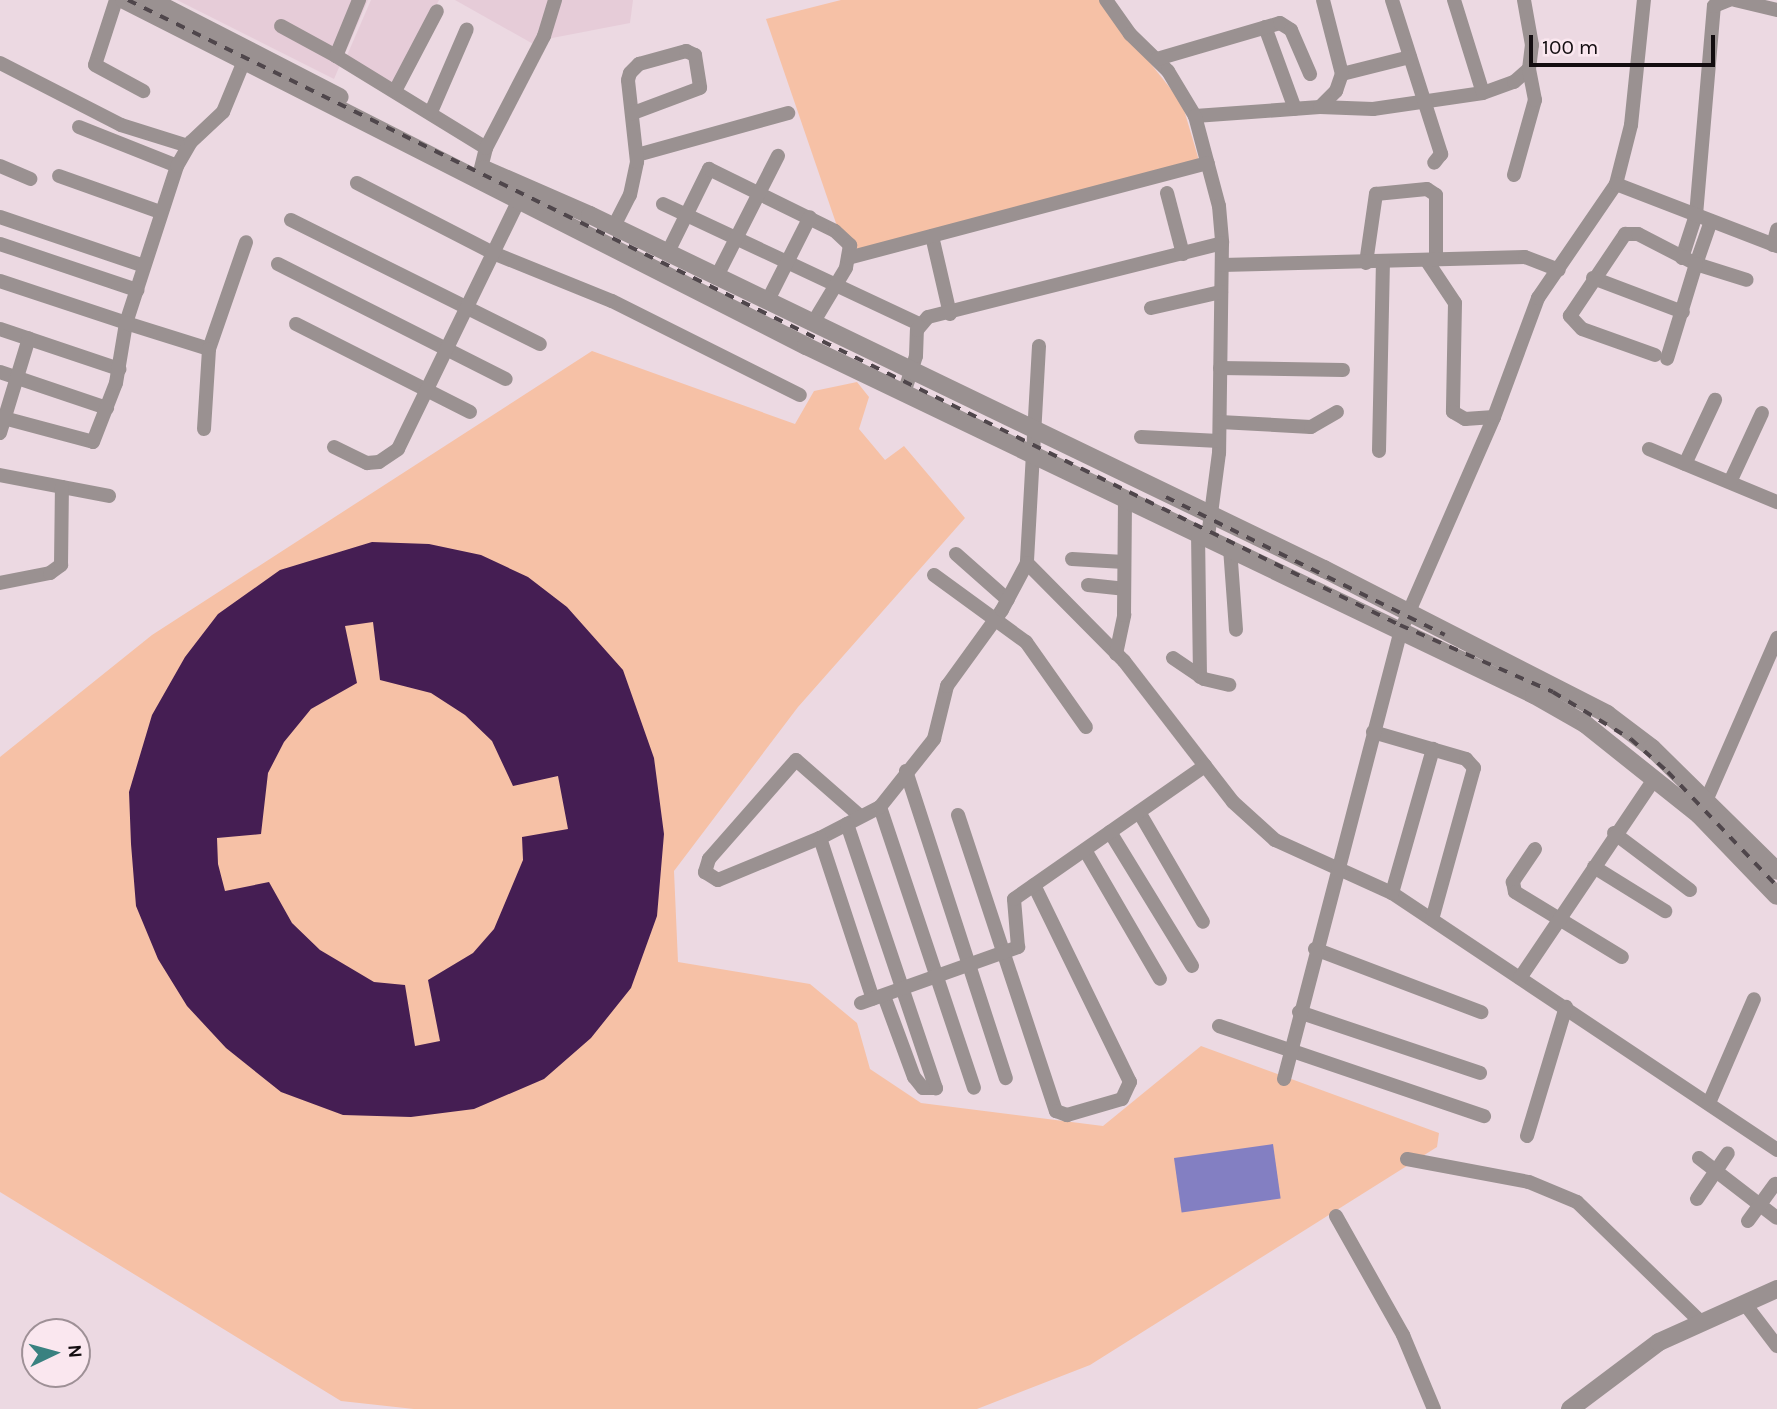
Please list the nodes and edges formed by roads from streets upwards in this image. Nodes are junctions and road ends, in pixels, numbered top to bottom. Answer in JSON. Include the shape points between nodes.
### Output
{"nodes":[{"id":1,"x":116,"y":0,"type":"edge"},
{"id":2,"x":124,"y":0,"type":"edge"},
{"id":3,"x":151,"y":0,"type":"edge"},
{"id":4,"x":359,"y":0,"type":"edge"},
{"id":5,"x":555,"y":0,"type":"edge"},
{"id":6,"x":1107,"y":0,"type":"edge"},
{"id":7,"x":1323,"y":0,"type":"edge"},
{"id":8,"x":1392,"y":0,"type":"edge"},
{"id":9,"x":1454,"y":0,"type":"edge"},
{"id":10,"x":1524,"y":0,"type":"edge"},
{"id":11,"x":1644,"y":0,"type":"edge"},
{"id":12,"x":1729,"y":0,"type":"edge"},
{"id":13,"x":1735,"y":0,"type":"edge"},
{"id":14,"x":1777,"y":10,"type":"edge"},
{"id":15,"x":437,"y":11,"type":"dead end"},
{"id":16,"x":281,"y":26,"type":"dead end"},
{"id":17,"x":1265,"y":27,"type":"junction"},
{"id":18,"x":467,"y":29,"type":"dead end"},
{"id":19,"x":335,"y":56,"type":"junction"},
{"id":20,"x":1410,"y":57,"type":"junction"},
{"id":21,"x":1157,"y":59,"type":"junction"},
{"id":22,"x":244,"y":61,"type":"junction"},
{"id":23,"x":0,"y":63,"type":"edge"},
{"id":24,"x":1529,"y":69,"type":"junction"},
{"id":25,"x":1310,"y":74,"type":"dead end"},
{"id":26,"x":1342,"y":74,"type":"junction"},
{"id":27,"x":143,"y":91,"type":"dead end"},
{"id":28,"x":395,"y":91,"type":"junction"},
{"id":29,"x":1483,"y":93,"type":"junction"},
{"id":30,"x":1425,"y":103,"type":"junction"},
{"id":31,"x":1320,"y":107,"type":"junction"},
{"id":32,"x":1295,"y":109,"type":"junction"},
{"id":33,"x":430,"y":112,"type":"junction"},
{"id":34,"x":633,"y":113,"type":"junction"},
{"id":35,"x":788,"y":113,"type":"dead end"},
{"id":36,"x":1195,"y":116,"type":"junction"},
{"id":37,"x":79,"y":127,"type":"dead end"},
{"id":38,"x":188,"y":146,"type":"junction"},
{"id":39,"x":486,"y":148,"type":"junction"},
{"id":40,"x":637,"y":155,"type":"junction"},
{"id":41,"x":778,"y":156,"type":"dead end"},
{"id":42,"x":1208,"y":163,"type":"junction"},
{"id":43,"x":1434,"y":163,"type":"dead end"},
{"id":44,"x":0,"y":166,"type":"edge"},
{"id":45,"x":177,"y":166,"type":"junction"},
{"id":46,"x":480,"y":174,"type":"junction"},
{"id":47,"x":1514,"y":174,"type":"dead end"},
{"id":48,"x":59,"y":176,"type":"dead end"},
{"id":49,"x":30,"y":180,"type":"dead end"},
{"id":50,"x":357,"y":183,"type":"dead end"},
{"id":51,"x":1616,"y":184,"type":"junction"},
{"id":52,"x":1167,"y":193,"type":"dead end"},
{"id":53,"x":522,"y":194,"type":"junction"},
{"id":54,"x":761,"y":195,"type":"junction"},
{"id":55,"x":663,"y":204,"type":"dead end"},
{"id":56,"x":160,"y":212,"type":"junction"},
{"id":57,"x":1696,"y":215,"type":"junction"},
{"id":58,"x":686,"y":216,"type":"junction"},
{"id":59,"x":0,"y":217,"type":"edge"},
{"id":60,"x":810,"y":217,"type":"junction"},
{"id":61,"x":291,"y":220,"type":"dead end"},
{"id":62,"x":1711,"y":221,"type":"junction"},
{"id":63,"x":614,"y":226,"type":"junction"},
{"id":64,"x":1777,"y":230,"type":"edge"},
{"id":65,"x":932,"y":236,"type":"junction"},
{"id":66,"x":738,"y":240,"type":"junction"},
{"id":67,"x":246,"y":242,"type":"dead end"},
{"id":68,"x":1223,"y":243,"type":"junction"},
{"id":69,"x":0,"y":244,"type":"edge"},
{"id":70,"x":1775,"y":246,"type":"edge"},
{"id":71,"x":493,"y":253,"type":"junction"},
{"id":72,"x":667,"y":254,"type":"junction"},
{"id":73,"x":1183,"y":254,"type":"junction"},
{"id":74,"x":848,"y":258,"type":"junction"},
{"id":75,"x":1682,"y":258,"type":"junction"},
{"id":76,"x":1432,"y":261,"type":"junction"},
{"id":77,"x":1383,"y":262,"type":"junction"},
{"id":78,"x":1366,"y":263,"type":"junction"},
{"id":79,"x":278,"y":264,"type":"dead end"},
{"id":80,"x":787,"y":264,"type":"junction"},
{"id":81,"x":1696,"y":264,"type":"junction"},
{"id":82,"x":1222,"y":265,"type":"junction"},
{"id":83,"x":144,"y":266,"type":"junction"},
{"id":84,"x":1559,"y":270,"type":"junction"},
{"id":85,"x":716,"y":278,"type":"junction"},
{"id":86,"x":1593,"y":278,"type":"junction"},
{"id":87,"x":1746,"y":280,"type":"dead end"},
{"id":88,"x":0,"y":281,"type":"edge"},
{"id":89,"x":836,"y":285,"type":"junction"},
{"id":90,"x":137,"y":290,"type":"junction"},
{"id":91,"x":1221,"y":292,"type":"junction"},
{"id":92,"x":767,"y":302,"type":"junction"},
{"id":93,"x":468,"y":304,"type":"junction"},
{"id":94,"x":1151,"y":308,"type":"dead end"},
{"id":95,"x":1683,"y":312,"type":"junction"},
{"id":96,"x":950,"y":314,"type":"junction"},
{"id":97,"x":126,"y":323,"type":"junction"},
{"id":98,"x":813,"y":323,"type":"junction"},
{"id":99,"x":296,"y":324,"type":"dead end"},
{"id":100,"x":919,"y":324,"type":"junction"},
{"id":101,"x":0,"y":329,"type":"edge"},
{"id":102,"x":29,"y":338,"type":"junction"},
{"id":103,"x":540,"y":344,"type":"dead end"},
{"id":104,"x":1039,"y":346,"type":"dead end"},
{"id":105,"x":446,"y":348,"type":"junction"},
{"id":106,"x":209,"y":349,"type":"junction"},
{"id":107,"x":1220,"y":368,"type":"junction"},
{"id":108,"x":119,"y":369,"type":"junction"},
{"id":109,"x":1343,"y":370,"type":"dead end"},
{"id":110,"x":0,"y":372,"type":"edge"},
{"id":111,"x":912,"y":372,"type":"junction"},
{"id":112,"x":17,"y":377,"type":"junction"},
{"id":113,"x":506,"y":379,"type":"dead end"},
{"id":114,"x":427,"y":389,"type":"junction"},
{"id":115,"x":904,"y":393,"type":"junction"},
{"id":116,"x":800,"y":395,"type":"dead end"},
{"id":117,"x":1715,"y":400,"type":"dead end"},
{"id":118,"x":107,"y":408,"type":"junction"},
{"id":119,"x":470,"y":412,"type":"dead end"},
{"id":120,"x":1337,"y":412,"type":"dead end"},
{"id":121,"x":1762,"y":413,"type":"dead end"},
{"id":122,"x":1494,"y":417,"type":"junction"},
{"id":123,"x":1220,"y":422,"type":"junction"},
{"id":124,"x":1,"y":423,"type":"edge"},
{"id":125,"x":204,"y":429,"type":"dead end"},
{"id":126,"x":1033,"y":430,"type":"junction"},
{"id":127,"x":1141,"y":437,"type":"dead end"},
{"id":128,"x":1220,"y":442,"type":"junction"},
{"id":129,"x":334,"y":447,"type":"dead end"},
{"id":130,"x":1649,"y":449,"type":"dead end"},
{"id":131,"x":1379,"y":451,"type":"dead end"},
{"id":132,"x":1029,"y":452,"type":"junction"},
{"id":133,"x":1685,"y":464,"type":"junction"},
{"id":134,"x":0,"y":475,"type":"edge"},
{"id":135,"x":1730,"y":482,"type":"junction"},
{"id":136,"x":62,"y":487,"type":"junction"},
{"id":137,"x":109,"y":496,"type":"dead end"},
{"id":138,"x":1125,"y":498,"type":"junction"},
{"id":139,"x":1776,"y":500,"type":"edge"},
{"id":140,"x":1211,"y":516,"type":"junction"},
{"id":141,"x":1203,"y":535,"type":"junction"},
{"id":142,"x":1230,"y":548,"type":"junction"},
{"id":143,"x":956,"y":554,"type":"dead end"},
{"id":144,"x":1072,"y":559,"type":"dead end"},
{"id":145,"x":1124,"y":562,"type":"junction"},
{"id":146,"x":1027,"y":563,"type":"junction"},
{"id":147,"x":934,"y":575,"type":"dead end"},
{"id":148,"x":0,"y":583,"type":"edge"},
{"id":149,"x":1088,"y":585,"type":"dead end"},
{"id":150,"x":1124,"y":589,"type":"junction"},
{"id":151,"x":1008,"y":600,"type":"junction"},
{"id":152,"x":1409,"y":611,"type":"junction"},
{"id":153,"x":996,"y":618,"type":"junction"},
{"id":154,"x":1236,"y":630,"type":"dead end"},
{"id":155,"x":1401,"y":630,"type":"junction"},
{"id":156,"x":1777,"y":638,"type":"edge"},
{"id":157,"x":1116,"y":654,"type":"junction"},
{"id":158,"x":1173,"y":658,"type":"dead end"},
{"id":159,"x":1200,"y":677,"type":"junction"},
{"id":160,"x":1229,"y":685,"type":"dead end"},
{"id":161,"x":1086,"y":727,"type":"dead end"},
{"id":162,"x":1373,"y":732,"type":"junction"},
{"id":163,"x":1433,"y":749,"type":"junction"},
{"id":164,"x":1205,"y":766,"type":"junction"},
{"id":165,"x":906,"y":771,"type":"junction"},
{"id":166,"x":1654,"y":779,"type":"junction"},
{"id":167,"x":880,"y":807,"type":"junction"},
{"id":168,"x":1703,"y":807,"type":"junction"},
{"id":169,"x":1139,"y":812,"type":"junction"},
{"id":170,"x":958,"y":815,"type":"dead end"},
{"id":171,"x":853,"y":820,"type":"junction"},
{"id":172,"x":1110,"y":832,"type":"junction"},
{"id":173,"x":1614,"y":833,"type":"junction"},
{"id":174,"x":820,"y":838,"type":"junction"},
{"id":175,"x":1535,"y":849,"type":"dead end"},
{"id":176,"x":1085,"y":850,"type":"junction"},
{"id":177,"x":1594,"y":867,"type":"junction"},
{"id":178,"x":1336,"y":869,"type":"junction"},
{"id":179,"x":1777,"y":871,"type":"edge"},
{"id":180,"x":1034,"y":885,"type":"junction"},
{"id":181,"x":1690,"y":890,"type":"dead end"},
{"id":182,"x":1392,"y":893,"type":"junction"},
{"id":183,"x":1777,"y":897,"type":"edge"},
{"id":184,"x":1665,"y":911,"type":"dead end"},
{"id":185,"x":1432,"y":919,"type":"junction"},
{"id":186,"x":1560,"y":919,"type":"junction"},
{"id":187,"x":1202,"y":922,"type":"dead end"},
{"id":188,"x":1315,"y":949,"type":"junction"},
{"id":189,"x":1005,"y":956,"type":"junction"},
{"id":190,"x":1622,"y":957,"type":"dead end"},
{"id":191,"x":1192,"y":966,"type":"dead end"},
{"id":192,"x":972,"y":967,"type":"junction"},
{"id":193,"x":938,"y":978,"type":"junction"},
{"id":194,"x":1520,"y":978,"type":"junction"},
{"id":195,"x":1160,"y":979,"type":"dead end"},
{"id":196,"x":906,"y":988,"type":"junction"},
{"id":197,"x":873,"y":999,"type":"junction"},
{"id":198,"x":1754,"y":999,"type":"dead end"},
{"id":199,"x":1566,"y":1007,"type":"junction"},
{"id":200,"x":1299,"y":1012,"type":"junction"},
{"id":201,"x":1481,"y":1012,"type":"dead end"},
{"id":202,"x":1219,"y":1026,"type":"dead end"},
{"id":203,"x":1290,"y":1051,"type":"junction"},
{"id":204,"x":1480,"y":1073,"type":"dead end"},
{"id":205,"x":1006,"y":1078,"type":"dead end"},
{"id":206,"x":1284,"y":1079,"type":"dead end"},
{"id":207,"x":974,"y":1088,"type":"dead end"},
{"id":208,"x":1709,"y":1103,"type":"junction"},
{"id":209,"x":1485,"y":1116,"type":"dead end"},
{"id":210,"x":1527,"y":1136,"type":"dead end"},
{"id":211,"x":1777,"y":1150,"type":"edge"},
{"id":212,"x":1728,"y":1153,"type":"dead end"},
{"id":213,"x":1699,"y":1158,"type":"dead end"},
{"id":214,"x":1407,"y":1159,"type":"dead end"},
{"id":215,"x":1716,"y":1172,"type":"junction"},
{"id":216,"x":1775,"y":1184,"type":"dead end"},
{"id":217,"x":1697,"y":1199,"type":"dead end"},
{"id":218,"x":1760,"y":1205,"type":"junction"},
{"id":219,"x":1336,"y":1216,"type":"dead end"},
{"id":220,"x":1777,"y":1218,"type":"edge"},
{"id":221,"x":1748,"y":1221,"type":"dead end"},
{"id":222,"x":1777,"y":1289,"type":"edge"},
{"id":223,"x":1745,"y":1304,"type":"junction"},
{"id":224,"x":1701,"y":1322,"type":"junction"},
{"id":225,"x":1777,"y":1346,"type":"edge"},
{"id":226,"x":1434,"y":1409,"type":"edge"},
{"id":227,"x":1570,"y":1409,"type":"edge"}],
"edges":[{"from":1,"to":27,"type":"street","via":[[95,65]]},
{"from":2,"to":22,"type":"street"},
{"from":3,"to":46,"type":"street"},
{"from":4,"to":19,"type":"street"},
{"from":5,"to":39,"type":"street","via":[[544,36]]},
{"from":6,"to":21,"type":"street","via":[[1130,34]]},
{"from":7,"to":26,"type":"street"},
{"from":8,"to":20,"type":"street"},
{"from":9,"to":29,"type":"street"},
{"from":10,"to":24,"type":"street","via":[[1532,45]]},
{"from":11,"to":51,"type":"street","via":[[1630,125]]},
{"from":12,"to":57,"type":"street","via":[[1714,6]]},
{"from":13,"to":14,"type":"street"},
{"from":15,"to":28,"type":"street"},
{"from":16,"to":19,"type":"street"},
{"from":17,"to":21,"type":"street"},
{"from":17,"to":25,"type":"street","via":[[1280,23],[1291,30]]},
{"from":17,"to":32,"type":"street"},
{"from":18,"to":33,"type":"street"},
{"from":19,"to":28,"type":"street"},
{"from":20,"to":26,"type":"street"},
{"from":20,"to":30,"type":"street"},
{"from":21,"to":36,"type":"street"},
{"from":22,"to":38,"type":"street","via":[[223,112]]},
{"from":22,"to":46,"type":"street"},
{"from":23,"to":38,"type":"street","via":[[121,125]]},
{"from":24,"to":29,"type":"street","via":[[1514,82]]},
{"from":24,"to":47,"type":"street","via":[[1535,100]]},
{"from":26,"to":31,"type":"street","via":[[1336,91]]},
{"from":28,"to":33,"type":"street"},
{"from":29,"to":30,"type":"street"},
{"from":30,"to":31,"type":"street"},
{"from":30,"to":43,"type":"street","via":[[1441,154]]},
{"from":31,"to":32,"type":"street"},
{"from":32,"to":36,"type":"street"},
{"from":33,"to":39,"type":"street"},
{"from":34,"to":34,"type":"street","via":[[632,68],[686,51],[695,54],[700,88]]},
{"from":34,"to":40,"type":"street"},
{"from":35,"to":40,"type":"street"},
{"from":36,"to":42,"type":"street"},
{"from":37,"to":45,"type":"street"},
{"from":38,"to":45,"type":"street"},
{"from":39,"to":46,"type":"street"},
{"from":40,"to":63,"type":"street","via":[[634,181]]},
{"from":41,"to":54,"type":"street"},
{"from":42,"to":65,"type":"street"},
{"from":42,"to":68,"type":"street"},
{"from":44,"to":49,"type":"street"},
{"from":45,"to":56,"type":"street"},
{"from":46,"to":53,"type":"street"},
{"from":48,"to":56,"type":"street"},
{"from":50,"to":71,"type":"street"},
{"from":51,"to":57,"type":"street"},
{"from":51,"to":84,"type":"street"},
{"from":52,"to":73,"type":"street"},
{"from":53,"to":63,"type":"street"},
{"from":53,"to":71,"type":"street"},
{"from":53,"to":115,"type":"street"},
{"from":54,"to":58,"type":"street","via":[[709,169]]},
{"from":54,"to":60,"type":"street"},
{"from":54,"to":66,"type":"street"},
{"from":55,"to":58,"type":"street"},
{"from":56,"to":83,"type":"street"},
{"from":57,"to":62,"type":"street"},
{"from":57,"to":75,"type":"street"},
{"from":58,"to":66,"type":"street"},
{"from":58,"to":72,"type":"street"},
{"from":59,"to":83,"type":"street"},
{"from":60,"to":74,"type":"street","via":[[850,245]]},
{"from":60,"to":80,"type":"street"},
{"from":61,"to":93,"type":"street"},
{"from":62,"to":70,"type":"street"},
{"from":62,"to":81,"type":"street"},
{"from":63,"to":72,"type":"street"},
{"from":64,"to":70,"type":"street"},
{"from":65,"to":74,"type":"street"},
{"from":65,"to":96,"type":"street"},
{"from":66,"to":80,"type":"street"},
{"from":66,"to":85,"type":"street"},
{"from":67,"to":106,"type":"street"},
{"from":68,"to":73,"type":"street"},
{"from":68,"to":82,"type":"street"},
{"from":69,"to":90,"type":"street"},
{"from":71,"to":93,"type":"street"},
{"from":71,"to":116,"type":"street","via":[[612,301]]},
{"from":72,"to":85,"type":"street"},
{"from":73,"to":96,"type":"street"},
{"from":74,"to":89,"type":"street"},
{"from":75,"to":81,"type":"street"},
{"from":75,"to":86,"type":"street","via":[[1638,234],[1625,234]]},
{"from":76,"to":77,"type":"street"},
{"from":76,"to":78,"type":"street","via":[[1436,195],[1427,189],[1376,194]]},
{"from":76,"to":84,"type":"street","via":[[1525,257]]},
{"from":76,"to":122,"type":"street","via":[[1455,303],[1453,412],[1465,419]]},
{"from":77,"to":78,"type":"street"},
{"from":77,"to":131,"type":"street"},
{"from":78,"to":82,"type":"street"},
{"from":79,"to":105,"type":"street"},
{"from":80,"to":89,"type":"street"},
{"from":80,"to":92,"type":"street"},
{"from":81,"to":87,"type":"street"},
{"from":81,"to":95,"type":"street"},
{"from":82,"to":91,"type":"street"},
{"from":83,"to":90,"type":"street"},
{"from":84,"to":122,"type":"street","via":[[1530,312]]},
{"from":85,"to":92,"type":"street"},
{"from":86,"to":95,"type":"street"},
{"from":86,"to":95,"type":"street","via":[[1570,316],[1574,324],[1661,357]]},
{"from":88,"to":97,"type":"street"},
{"from":89,"to":98,"type":"street"},
{"from":89,"to":100,"type":"street"},
{"from":90,"to":97,"type":"street"},
{"from":91,"to":94,"type":"street"},
{"from":91,"to":107,"type":"street"},
{"from":92,"to":98,"type":"street"},
{"from":93,"to":103,"type":"street"},
{"from":93,"to":105,"type":"street"},
{"from":96,"to":100,"type":"street"},
{"from":97,"to":106,"type":"street"},
{"from":97,"to":108,"type":"street"},
{"from":98,"to":111,"type":"street"},
{"from":99,"to":114,"type":"street"},
{"from":100,"to":111,"type":"street"},
{"from":101,"to":102,"type":"street"},
{"from":102,"to":108,"type":"street"},
{"from":102,"to":112,"type":"street"},
{"from":104,"to":126,"type":"street"},
{"from":105,"to":113,"type":"street"},
{"from":105,"to":114,"type":"street"},
{"from":106,"to":125,"type":"street"},
{"from":107,"to":109,"type":"street"},
{"from":107,"to":123,"type":"street"},
{"from":108,"to":118,"type":"street"},
{"from":110,"to":112,"type":"street"},
{"from":111,"to":115,"type":"street"},
{"from":111,"to":126,"type":"street"},
{"from":112,"to":118,"type":"street"},
{"from":112,"to":124,"type":"street"},
{"from":114,"to":119,"type":"street"},
{"from":114,"to":129,"type":"street","via":[[393,455],[367,463]]},
{"from":115,"to":132,"type":"street"},
{"from":117,"to":133,"type":"street"},
{"from":118,"to":124,"type":"street","via":[[97,438],[88,443]]},
{"from":120,"to":123,"type":"street","via":[[1311,427]]},
{"from":121,"to":135,"type":"street"},
{"from":122,"to":152,"type":"street"},
{"from":123,"to":128,"type":"street"},
{"from":126,"to":132,"type":"street"},
{"from":126,"to":140,"type":"street"},
{"from":127,"to":128,"type":"street"},
{"from":128,"to":140,"type":"street"},
{"from":130,"to":133,"type":"street"},
{"from":132,"to":138,"type":"street"},
{"from":132,"to":146,"type":"street"},
{"from":133,"to":135,"type":"street"},
{"from":134,"to":136,"type":"street"},
{"from":135,"to":139,"type":"street"},
{"from":136,"to":137,"type":"street"},
{"from":136,"to":148,"type":"street","via":[[61,565],[50,573]]},
{"from":138,"to":141,"type":"street"},
{"from":138,"to":145,"type":"street"},
{"from":140,"to":141,"type":"street"},
{"from":140,"to":152,"type":"street"},
{"from":141,"to":142,"type":"street"},
{"from":141,"to":159,"type":"street"},
{"from":142,"to":154,"type":"street"},
{"from":142,"to":155,"type":"street"},
{"from":143,"to":151,"type":"street"},
{"from":144,"to":145,"type":"street"},
{"from":145,"to":150,"type":"street"},
{"from":146,"to":151,"type":"street"},
{"from":146,"to":157,"type":"street"},
{"from":147,"to":153,"type":"street"},
{"from":149,"to":150,"type":"street"},
{"from":150,"to":157,"type":"street"},
{"from":151,"to":153,"type":"street"},
{"from":152,"to":155,"type":"street"},
{"from":152,"to":168,"type":"street","via":[[1606,714]]},
{"from":153,"to":161,"type":"street","via":[[1036,653]]},
{"from":153,"to":165,"type":"street","via":[[947,685],[934,739]]},
{"from":155,"to":162,"type":"street"},
{"from":155,"to":166,"type":"street","via":[[1585,724]]},
{"from":156,"to":168,"type":"street"},
{"from":157,"to":164,"type":"street"},
{"from":158,"to":159,"type":"street"},
{"from":159,"to":160,"type":"street"},
{"from":162,"to":163,"type":"street"},
{"from":162,"to":178,"type":"street"},
{"from":163,"to":182,"type":"street"},
{"from":163,"to":185,"type":"street","via":[[1466,759],[1474,768]]},
{"from":164,"to":169,"type":"street"},
{"from":164,"to":178,"type":"street","via":[[1275,840]]},
{"from":165,"to":167,"type":"street"},
{"from":165,"to":192,"type":"street"},
{"from":166,"to":168,"type":"street"},
{"from":166,"to":173,"type":"street"},
{"from":167,"to":171,"type":"street"},
{"from":167,"to":193,"type":"street"},
{"from":168,"to":179,"type":"street"},
{"from":168,"to":183,"type":"street"},
{"from":169,"to":172,"type":"street"},
{"from":169,"to":187,"type":"street"},
{"from":170,"to":189,"type":"street"},
{"from":171,"to":174,"type":"street"},
{"from":171,"to":174,"type":"street","via":[[796,760],[709,859],[705,872],[718,880]]},
{"from":171,"to":196,"type":"street"},
{"from":172,"to":176,"type":"street"},
{"from":172,"to":191,"type":"street"},
{"from":173,"to":177,"type":"street"},
{"from":173,"to":181,"type":"street"},
{"from":174,"to":197,"type":"street"},
{"from":175,"to":186,"type":"street","via":[[1513,889]]},
{"from":176,"to":180,"type":"street"},
{"from":176,"to":195,"type":"street"},
{"from":177,"to":184,"type":"street"},
{"from":177,"to":186,"type":"street"},
{"from":178,"to":182,"type":"street"},
{"from":178,"to":188,"type":"street"},
{"from":180,"to":189,"type":"street","via":[[1012,903],[1020,943]]},
{"from":180,"to":189,"type":"street","via":[[1126,1070],[1127,1096],[1067,1115],[1056,1111]]},
{"from":182,"to":185,"type":"street"},
{"from":185,"to":194,"type":"street"},
{"from":186,"to":190,"type":"street"},
{"from":186,"to":194,"type":"street"},
{"from":188,"to":200,"type":"street"},
{"from":188,"to":201,"type":"street"},
{"from":189,"to":192,"type":"street"},
{"from":192,"to":193,"type":"street"},
{"from":192,"to":205,"type":"street"},
{"from":193,"to":196,"type":"street"},
{"from":193,"to":207,"type":"street"},
{"from":194,"to":199,"type":"street"},
{"from":196,"to":197,"type":"street"},
{"from":196,"to":197,"type":"street","via":[[938,1084],[930,1090],[914,1077]]},
{"from":198,"to":208,"type":"street"},
{"from":199,"to":208,"type":"street"},
{"from":199,"to":210,"type":"street"},
{"from":200,"to":203,"type":"street"},
{"from":200,"to":204,"type":"street"},
{"from":202,"to":203,"type":"street"},
{"from":203,"to":206,"type":"street"},
{"from":203,"to":209,"type":"street"},
{"from":208,"to":211,"type":"street"},
{"from":212,"to":215,"type":"street"},
{"from":213,"to":215,"type":"street"},
{"from":214,"to":224,"type":"street","via":[[1529,1182],[1577,1202]]},
{"from":215,"to":217,"type":"street"},
{"from":215,"to":218,"type":"street"},
{"from":216,"to":218,"type":"street"},
{"from":218,"to":220,"type":"street"},
{"from":218,"to":221,"type":"street"},
{"from":219,"to":226,"type":"street","via":[[1404,1335]]},
{"from":222,"to":223,"type":"street"},
{"from":223,"to":224,"type":"street"},
{"from":223,"to":225,"type":"street"},
{"from":224,"to":227,"type":"street","via":[[1659,1342]]}]}
